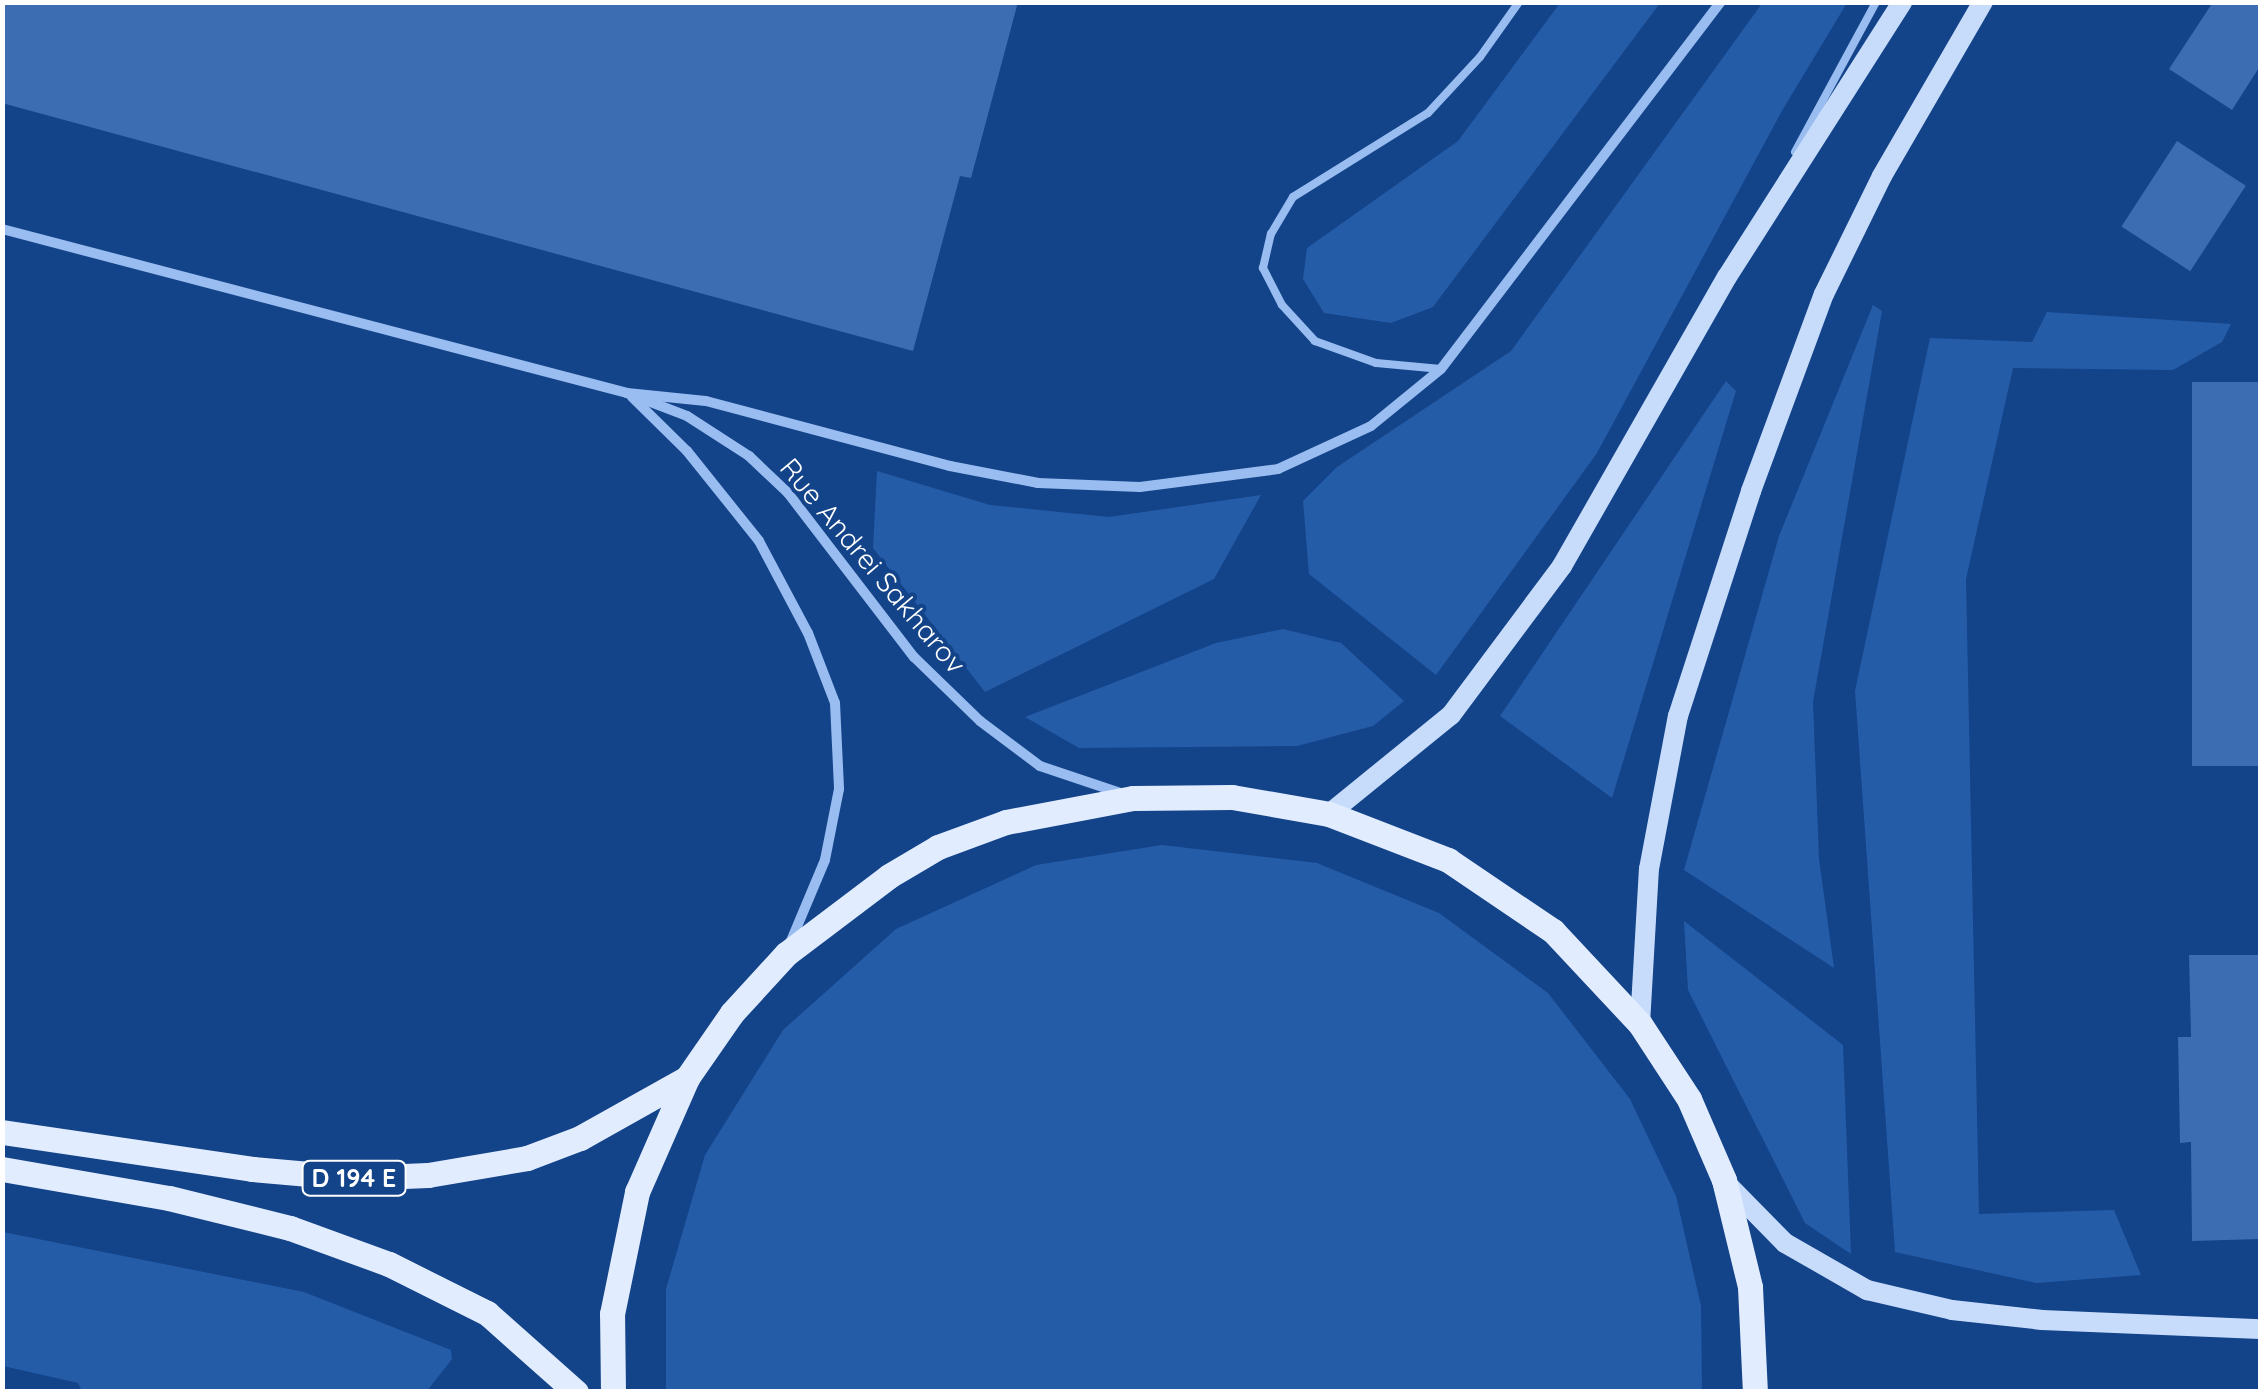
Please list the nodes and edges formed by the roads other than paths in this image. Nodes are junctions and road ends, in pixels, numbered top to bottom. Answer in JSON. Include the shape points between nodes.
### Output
{"nodes":[{"id":1,"x":1519,"y":2,"type":"edge"},
{"id":2,"x":1721,"y":2,"type":"edge"},
{"id":3,"x":1876,"y":2,"type":"edge"},
{"id":4,"x":1902,"y":2,"type":"edge"},
{"id":5,"x":1984,"y":2,"type":"edge"},
{"id":6,"x":2,"y":229,"type":"edge"},
{"id":7,"x":1728,"y":278,"type":"junction"},
{"id":8,"x":1442,"y":369,"type":"junction"},
{"id":9,"x":628,"y":393,"type":"junction"},
{"id":10,"x":1133,"y":798,"type":"junction"},
{"id":11,"x":1329,"y":814,"type":"junction"},
{"id":12,"x":786,"y":954,"type":"junction"},
{"id":13,"x":1640,"y":1024,"type":"junction"},
{"id":14,"x":687,"y":1078,"type":"junction"},
{"id":15,"x":2,"y":1132,"type":"edge"},
{"id":16,"x":2,"y":1169,"type":"edge"},
{"id":17,"x":1724,"y":1180,"type":"junction"},
{"id":18,"x":2260,"y":1328,"type":"edge"},
{"id":19,"x":576,"y":1392,"type":"edge"},
{"id":20,"x":613,"y":1392,"type":"edge"},
{"id":21,"x":1754,"y":1392,"type":"edge"}],
"edges":[{"from":1,"to":8,"type":"lane","via":[[1428,114],[1292,197],[1271,234],[1264,268],[1282,305],[1315,340],[1376,363]]},
{"from":2,"to":8,"type":"street"},
{"from":3,"to":7,"type":"lane"},
{"from":4,"to":7,"type":"main road"},
{"from":5,"to":13,"type":"main road","via":[[1882,176],[1817,312],[1751,491],[1678,716],[1648,870]]},
{"from":6,"to":9,"type":"street","name":"Rue Andrei Sakharov"},
{"from":7,"to":11,"type":"main road","via":[[1562,566],[1451,715]]},
{"from":8,"to":9,"type":"street","via":[[1371,426],[1278,469],[1140,487],[1038,483],[706,401]]},
{"from":9,"to":10,"type":"street","name":"Rue Andrei Sakharov","via":[[687,416],[748,456],[788,493],[914,657],[980,721],[1040,766]]},
{"from":9,"to":12,"type":"street","name":"Rue Andrei Sakharov","via":[[686,450],[759,541],[808,633],[834,704],[838,789],[824,860]]},
{"from":10,"to":11,"type":"main road","via":[[1232,797]]},
{"from":10,"to":12,"type":"main road","via":[[1006,822],[938,847],[888,876]]},
{"from":11,"to":13,"type":"main road","via":[[1448,860],[1538,920]]},
{"from":12,"to":14,"type":"main road","via":[[732,1013]]},
{"from":13,"to":17,"type":"main road","via":[[1688,1098]]},
{"from":14,"to":15,"type":"main road","number":"D 194 E","via":[[580,1138],[527,1158],[428,1175],[355,1178],[252,1169]]},
{"from":14,"to":20,"type":"main road","via":[[637,1192],[612,1314]]},
{"from":16,"to":19,"type":"main road","number":"D 194 E","via":[[168,1198],[290,1228],[390,1264],[487,1313]]},
{"from":17,"to":18,"type":"main road","via":[[1785,1243],[1868,1290],[2024,1318]]},
{"from":17,"to":21,"type":"main road","via":[[1750,1287]]}]}
